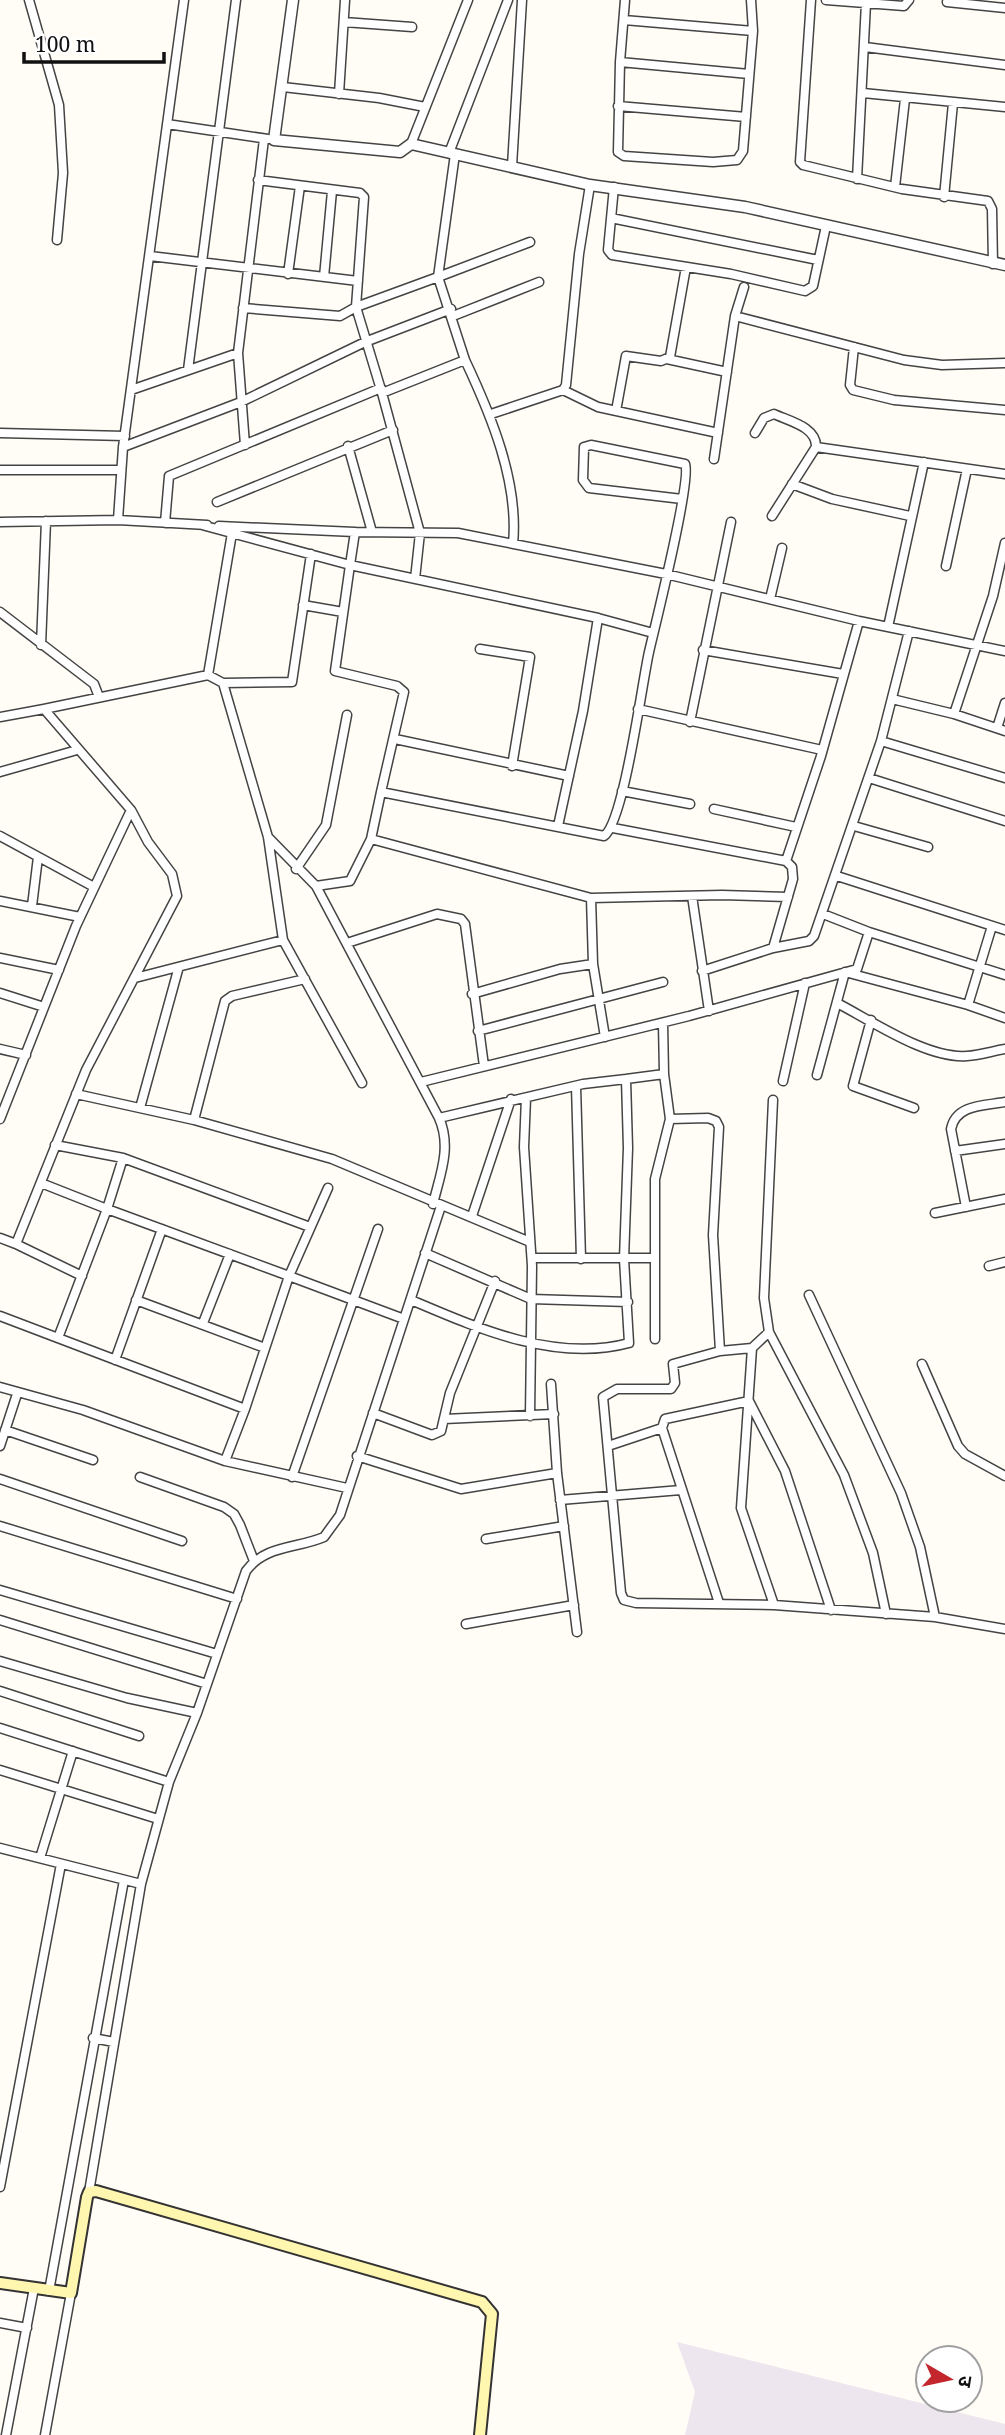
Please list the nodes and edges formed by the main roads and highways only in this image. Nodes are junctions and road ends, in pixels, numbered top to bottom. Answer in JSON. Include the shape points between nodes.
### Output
{"nodes":[{"id":1,"x":0,"y":2283,"type":"edge"},
{"id":2,"x":480,"y":2435,"type":"edge"}],
"edges":[{"from":1,"to":2,"type":"main road","via":[[71,2292],[89,2192],[482,2302],[492,2314]]}]}
